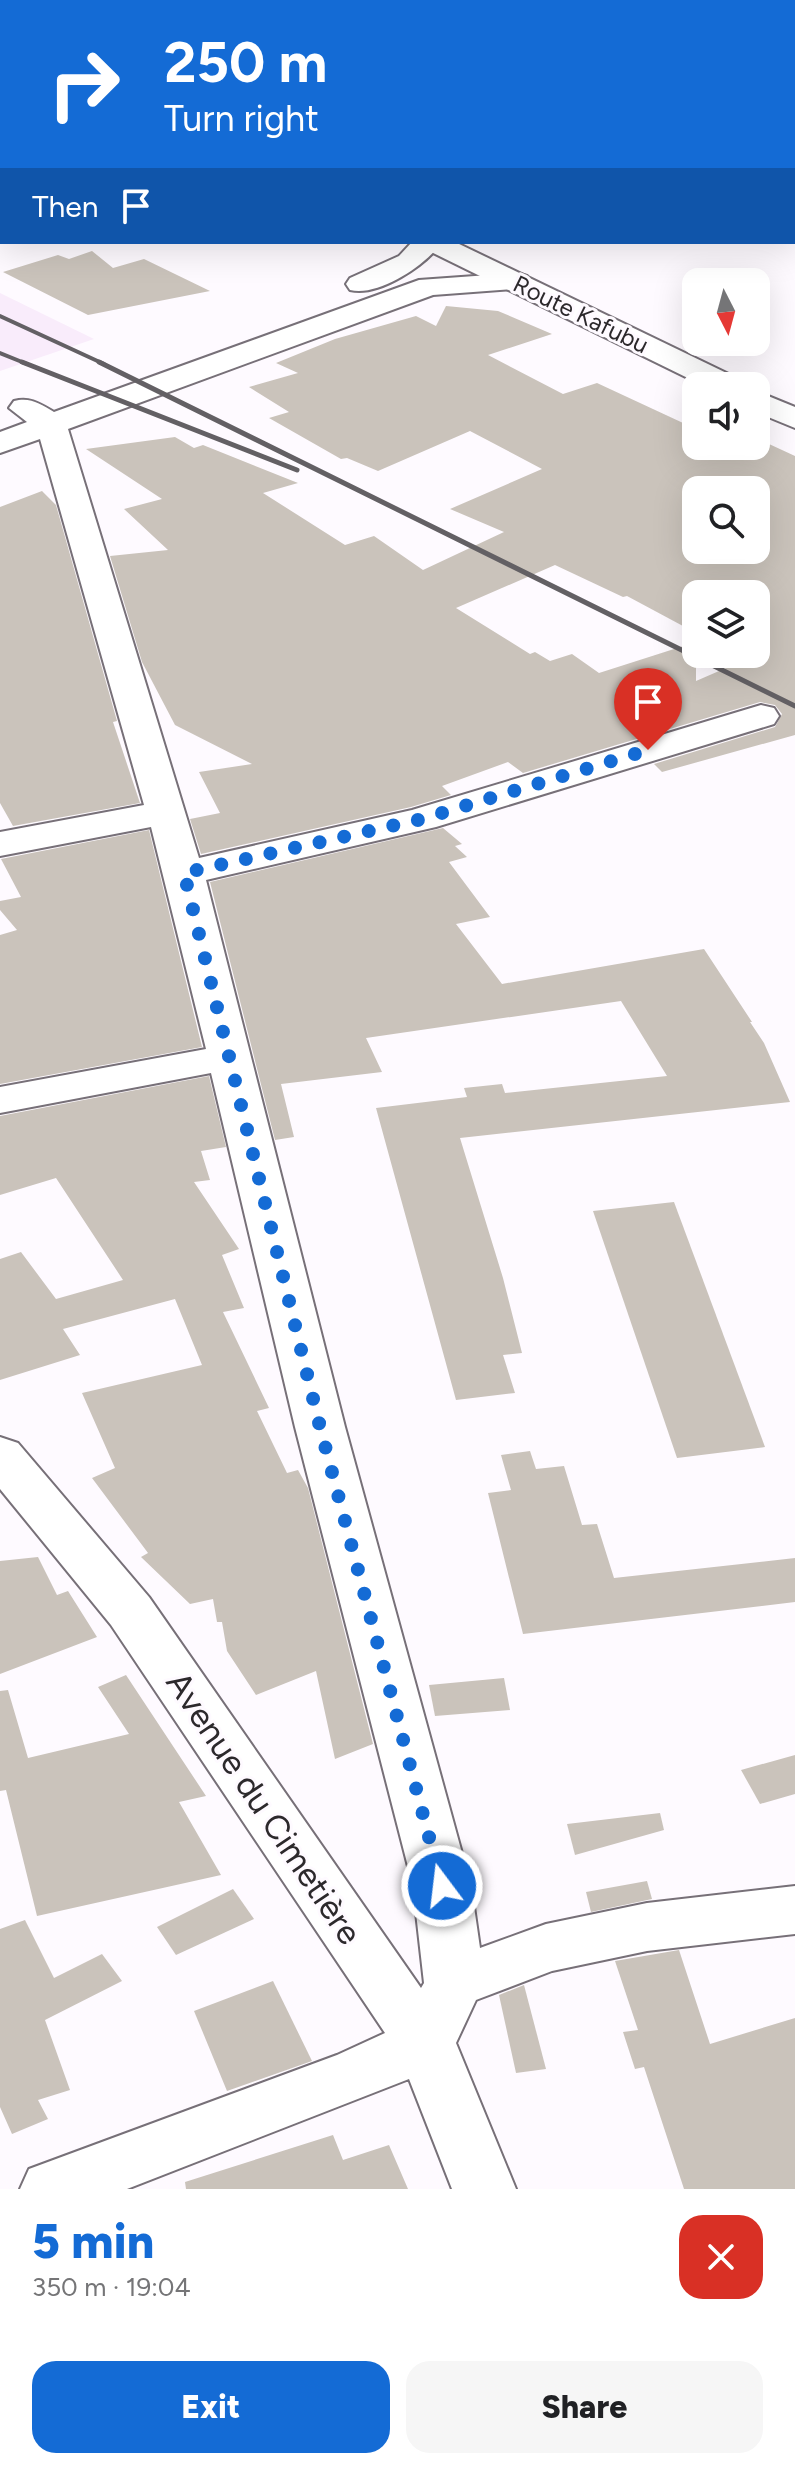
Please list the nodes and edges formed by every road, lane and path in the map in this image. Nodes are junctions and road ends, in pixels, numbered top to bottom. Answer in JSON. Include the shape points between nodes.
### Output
{"nodes":[{"id":1,"x":429,"y":244,"type":"edge"},
{"id":2,"x":435,"y":244,"type":"edge"},
{"id":3,"x":517,"y":282,"type":"junction"},
{"id":4,"x":700,"y":372,"type":"edge"},
{"id":5,"x":770,"y":407,"type":"edge"},
{"id":6,"x":25,"y":417,"type":"edge"},
{"id":7,"x":795,"y":419,"type":"edge"},
{"id":8,"x":0,"y":443,"type":"edge"},
{"id":9,"x":761,"y":716,"type":"dead end"},
{"id":10,"x":166,"y":813,"type":"junction"},
{"id":11,"x":0,"y":844,"type":"edge"},
{"id":12,"x":184,"y":873,"type":"junction"},
{"id":13,"x":230,"y":1057,"type":"junction"},
{"id":14,"x":0,"y":1100,"type":"edge"},
{"id":15,"x":0,"y":1455,"type":"edge"},
{"id":16,"x":795,"y":1910,"type":"edge"},
{"id":17,"x":454,"y":1983,"type":"junction"},
{"id":18,"x":425,"y":2043,"type":"junction"},
{"id":19,"x":52,"y":2189,"type":"edge"},
{"id":20,"x":484,"y":2189,"type":"edge"}],
"edges":[{"from":1,"to":6,"type":"street","via":[[391,272]]},
{"from":2,"to":3,"type":"street","name":"Route Kafubu"},
{"from":3,"to":4,"type":"street","name":"Route Kafubu"},
{"from":3,"to":6,"type":"street","via":[[429,286]]},
{"from":5,"to":7,"type":"street"},
{"from":6,"to":8,"type":"street"},
{"from":6,"to":10,"type":"street"},
{"from":9,"to":12,"type":"street","via":[[422,819]]},
{"from":10,"to":11,"type":"street"},
{"from":10,"to":12,"type":"street"},
{"from":12,"to":13,"type":"street"},
{"from":13,"to":14,"type":"street"},
{"from":13,"to":17,"type":"street","via":[[320,1427],[442,1886]]},
{"from":15,"to":18,"type":"street","name":"Avenue du Cimetière","via":[[130,1611]]},
{"from":16,"to":17,"type":"street","via":[[647,1927],[546,1948]]},
{"from":17,"to":18,"type":"street"},
{"from":18,"to":19,"type":"street","via":[[359,2074]]},
{"from":18,"to":20,"type":"street","name":"Avenue du Cimetière"}]}
